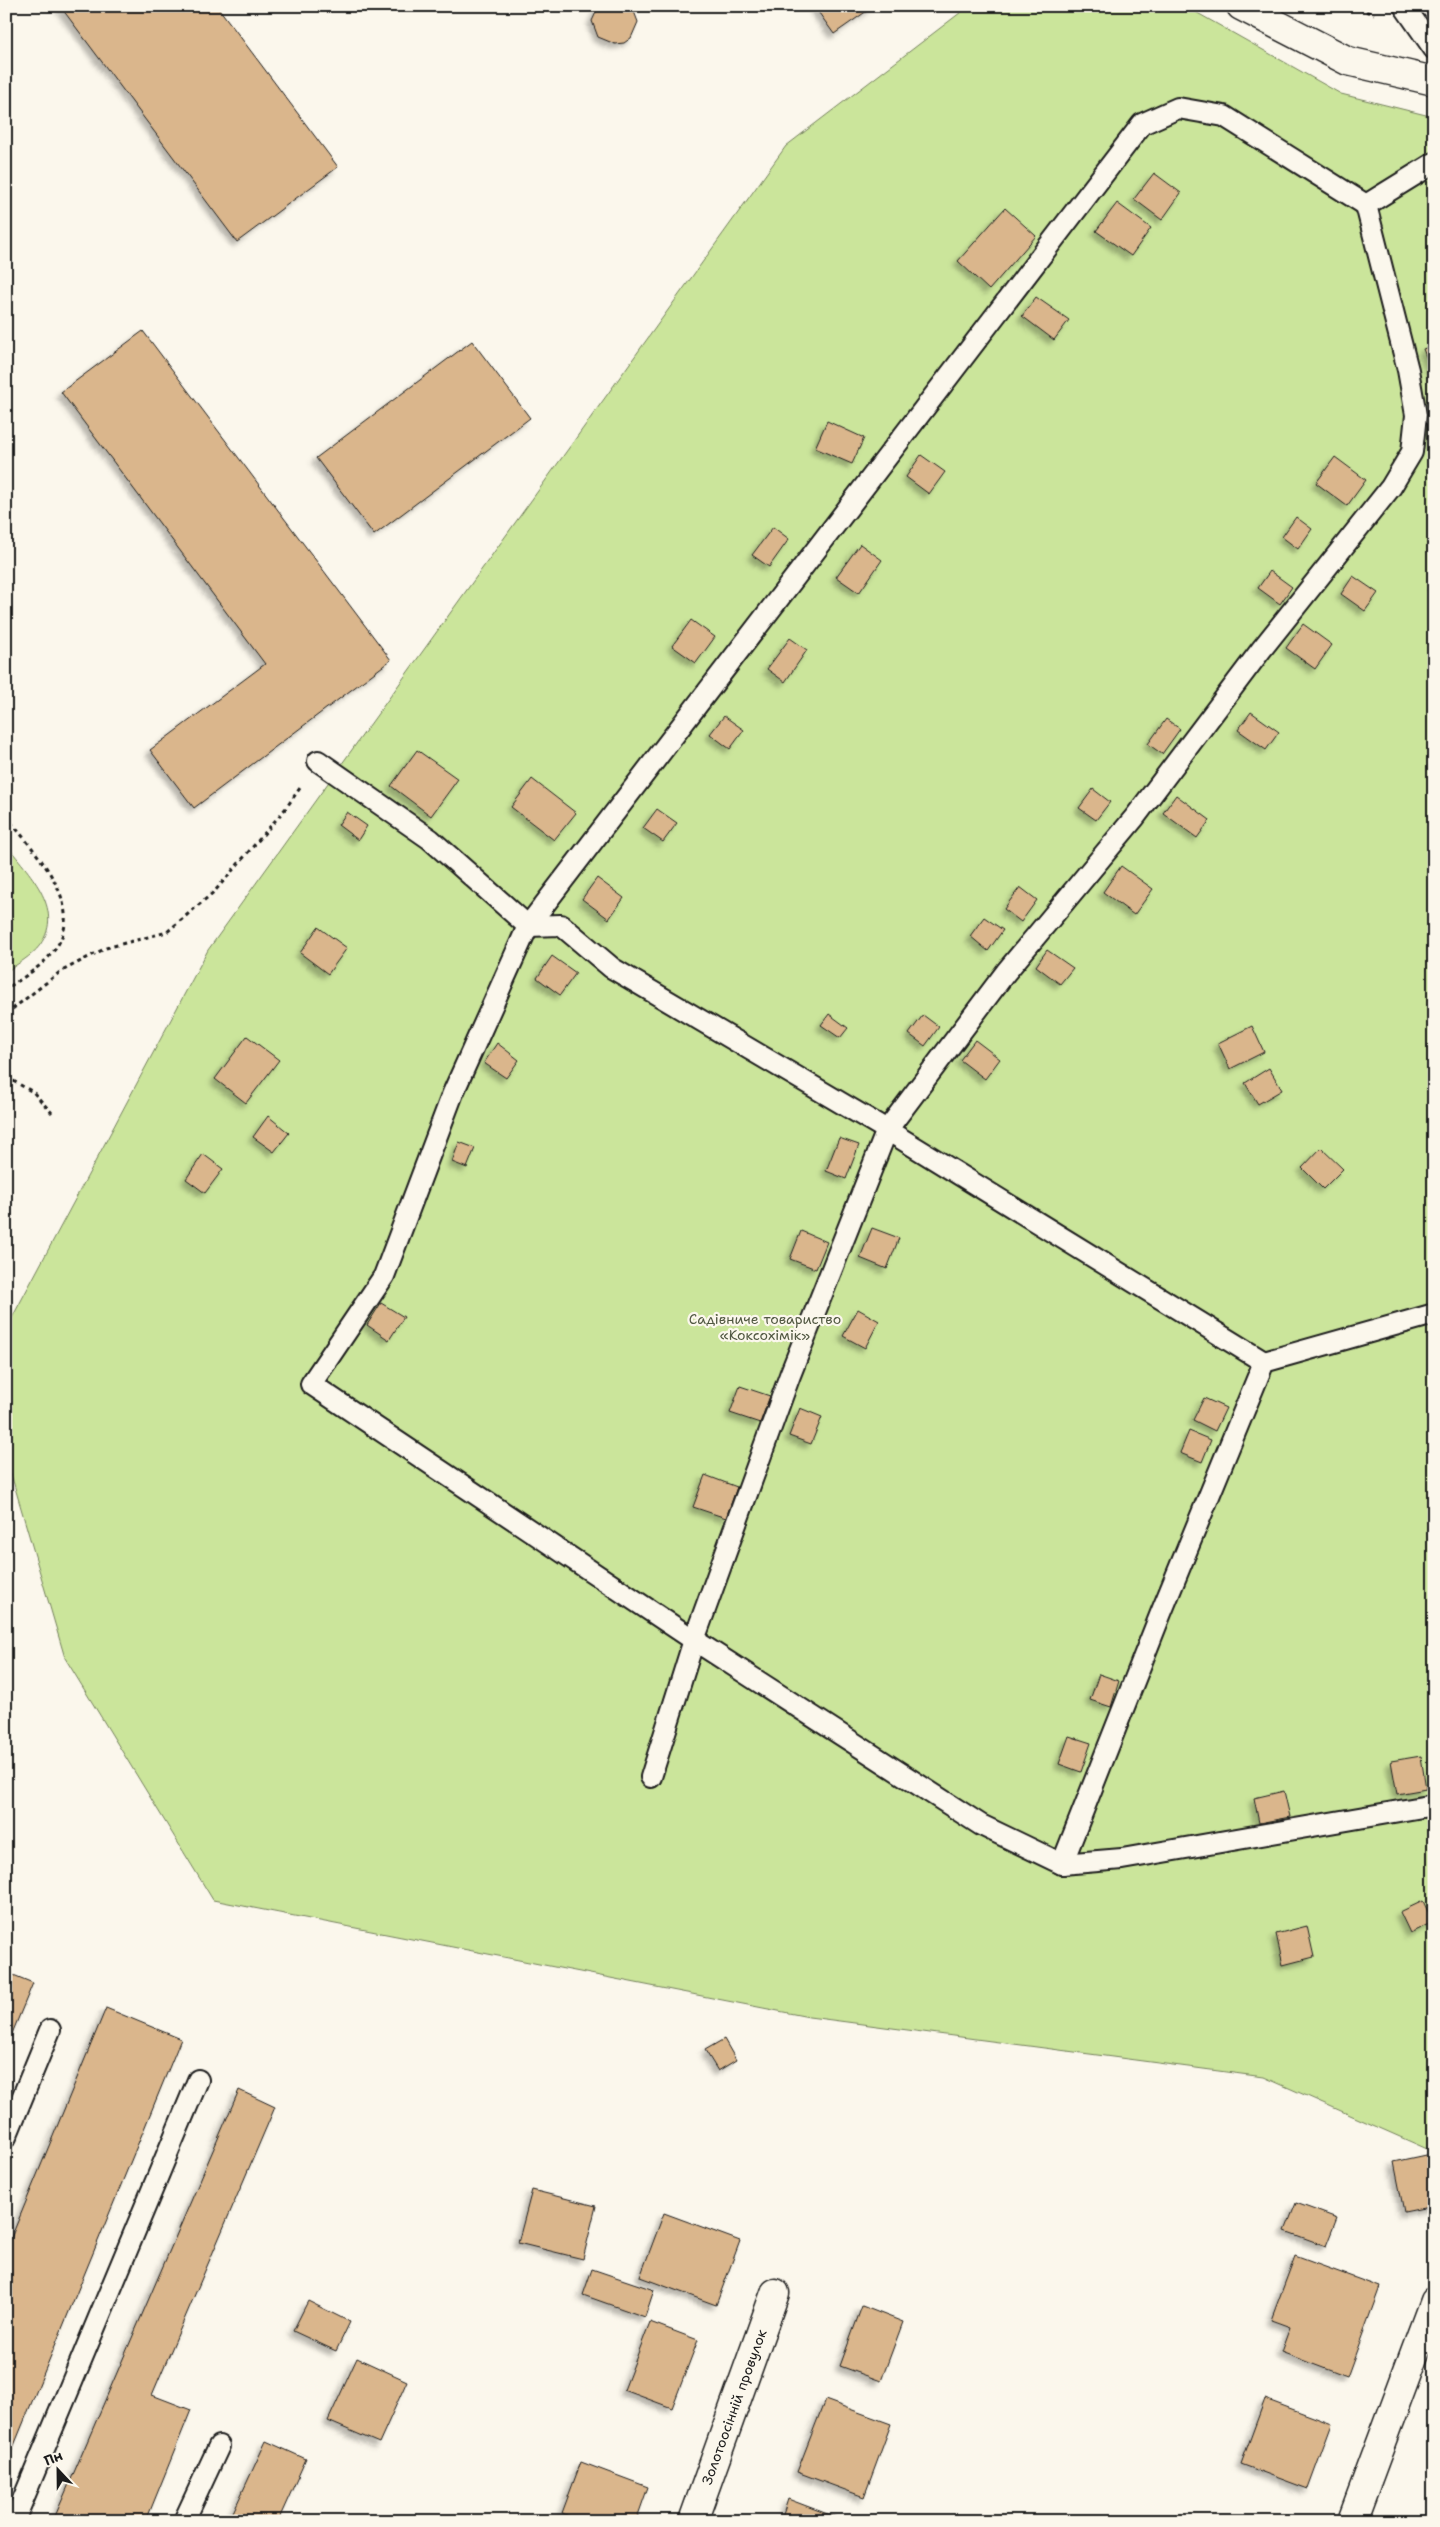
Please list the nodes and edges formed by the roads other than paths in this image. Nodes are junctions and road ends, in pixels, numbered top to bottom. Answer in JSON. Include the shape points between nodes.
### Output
{"nodes":[{"id":1,"x":1241,"y":6,"type":"edge"},
{"id":2,"x":1404,"y":6,"type":"edge"},
{"id":3,"x":1434,"y":49,"type":"edge"},
{"id":4,"x":1434,"y":81,"type":"edge"},
{"id":5,"x":1434,"y":163,"type":"edge"},
{"id":6,"x":1366,"y":205,"type":"junction"},
{"id":7,"x":318,"y":762,"type":"road end"},
{"id":8,"x":528,"y":926,"type":"junction"},
{"id":9,"x":886,"y":1130,"type":"junction"},
{"id":10,"x":1434,"y":1314,"type":"edge"},
{"id":11,"x":1264,"y":1362,"type":"junction"},
{"id":12,"x":694,"y":1640,"type":"junction"},
{"id":13,"x":651,"y":1777,"type":"dead end"},
{"id":14,"x":1434,"y":1805,"type":"edge"},
{"id":15,"x":1062,"y":1864,"type":"junction"},
{"id":16,"x":50,"y":2030,"type":"dead end"},
{"id":17,"x":198,"y":2080,"type":"dead end"},
{"id":18,"x":6,"y":2137,"type":"edge"},
{"id":19,"x":775,"y":2293,"type":"dead end"},
{"id":20,"x":1434,"y":2301,"type":"edge"},
{"id":21,"x":219,"y":2446,"type":"dead end"},
{"id":22,"x":14,"y":2521,"type":"edge"},
{"id":23,"x":184,"y":2521,"type":"edge"},
{"id":24,"x":693,"y":2521,"type":"edge"},
{"id":25,"x":1352,"y":2521,"type":"edge"}],
"edges":[{"from":1,"to":4,"type":"street","via":[[1348,61]]},
{"from":2,"to":3,"type":"lane"},
{"from":5,"to":6,"type":"lane"},
{"from":6,"to":8,"type":"lane","via":[[1224,116],[1178,108],[1142,124]]},
{"from":6,"to":9,"type":"lane","via":[[1408,370],[1416,415],[1412,452],[1391,487],[1134,817],[1006,972]]},
{"from":7,"to":8,"type":"lane","via":[[430,839]]},
{"from":8,"to":9,"type":"lane","via":[[561,925],[612,968]]},
{"from":8,"to":12,"type":"lane","via":[[453,1093],[384,1276],[311,1384]]},
{"from":9,"to":11,"type":"lane"},
{"from":9,"to":12,"type":"lane","via":[[790,1375]]},
{"from":10,"to":11,"type":"lane"},
{"from":11,"to":15,"type":"lane"},
{"from":12,"to":13,"type":"lane"},
{"from":12,"to":15,"type":"lane","via":[[981,1825]]},
{"from":14,"to":15,"type":"lane","via":[[1122,1859]]},
{"from":16,"to":18,"type":"lane"},
{"from":17,"to":22,"type":"lane"},
{"from":19,"to":24,"type":"street","name":"Золотоосінній провулок"},
{"from":20,"to":25,"type":"street"},
{"from":21,"to":23,"type":"lane"}]}
